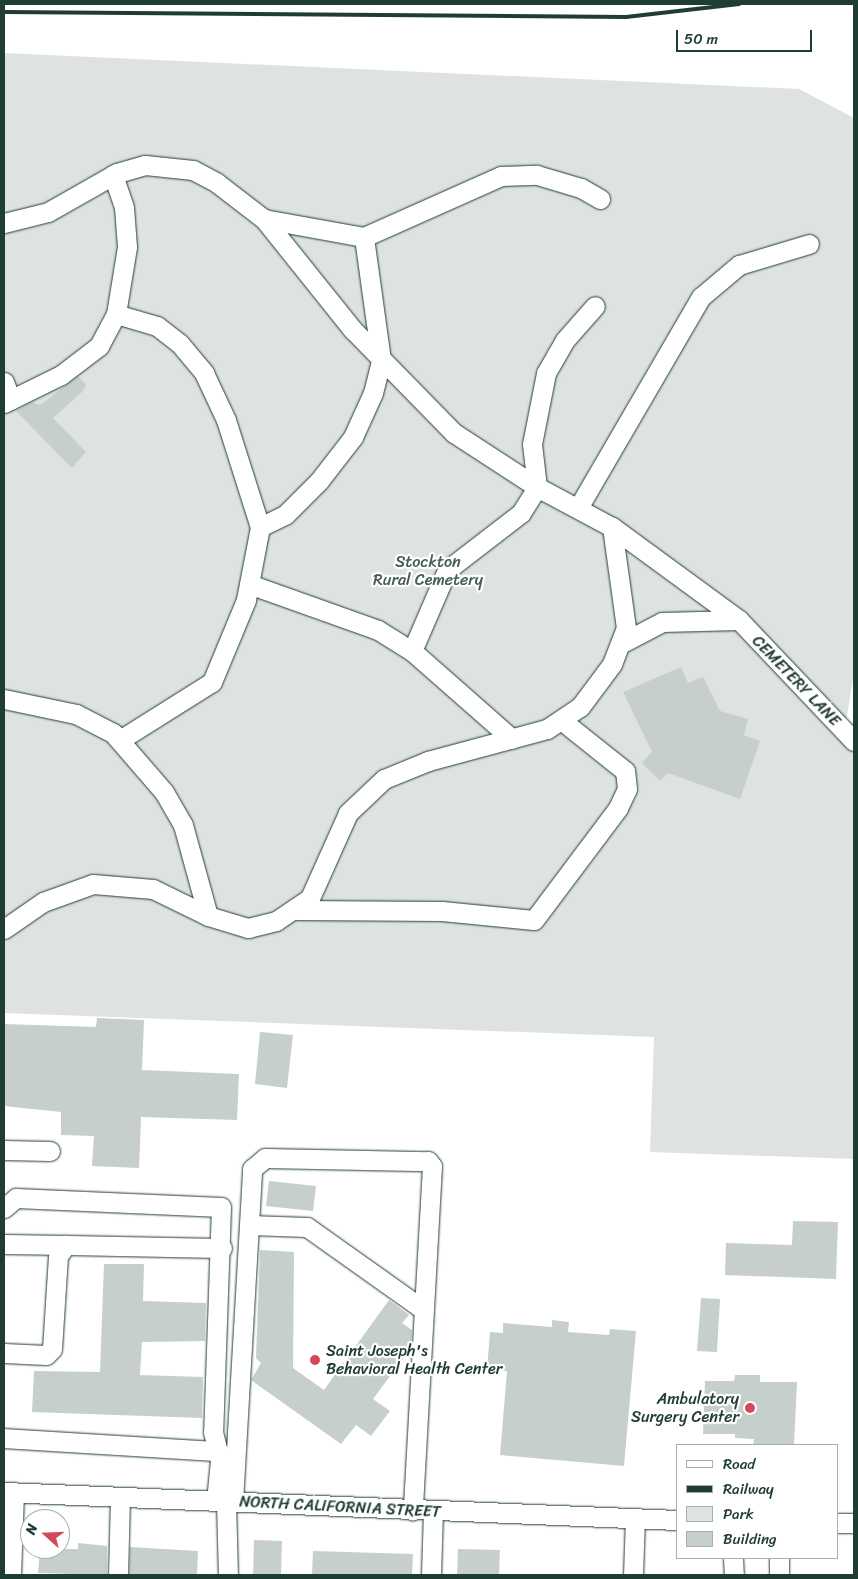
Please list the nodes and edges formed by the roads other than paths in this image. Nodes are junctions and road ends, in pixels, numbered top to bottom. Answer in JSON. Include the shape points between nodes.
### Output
{"nodes":[{"id":1,"x":113,"y":175,"type":"junction"},
{"id":2,"x":600,"y":199,"type":"dead end"},
{"id":3,"x":264,"y":219,"type":"junction"},
{"id":4,"x":4,"y":223,"type":"edge"},
{"id":5,"x":364,"y":237,"type":"junction"},
{"id":6,"x":809,"y":244,"type":"dead end"},
{"id":7,"x":595,"y":306,"type":"dead end"},
{"id":8,"x":116,"y":314,"type":"junction"},
{"id":9,"x":380,"y":360,"type":"junction"},
{"id":10,"x":4,"y":382,"type":"edge"},
{"id":11,"x":7,"y":402,"type":"edge"},
{"id":12,"x":537,"y":488,"type":"junction"},
{"id":13,"x":578,"y":508,"type":"junction"},
{"id":14,"x":612,"y":527,"type":"junction"},
{"id":15,"x":260,"y":528,"type":"junction"},
{"id":16,"x":249,"y":584,"type":"junction"},
{"id":17,"x":739,"y":620,"type":"junction"},
{"id":18,"x":620,"y":644,"type":"junction"},
{"id":19,"x":412,"y":650,"type":"junction"},
{"id":20,"x":4,"y":699,"type":"edge"},
{"id":21,"x":561,"y":720,"type":"junction"},
{"id":22,"x":512,"y":739,"type":"junction"},
{"id":23,"x":120,"y":740,"type":"junction"},
{"id":24,"x":854,"y":741,"type":"edge"},
{"id":25,"x":296,"y":910,"type":"junction"},
{"id":26,"x":208,"y":916,"type":"junction"},
{"id":27,"x":4,"y":929,"type":"edge"},
{"id":28,"x":4,"y":1150,"type":"edge"},
{"id":29,"x":50,"y":1151,"type":"dead end"},
{"id":30,"x":4,"y":1208,"type":"edge"},
{"id":31,"x":248,"y":1225,"type":"junction"},
{"id":32,"x":4,"y":1244,"type":"edge"},
{"id":33,"x":66,"y":1245,"type":"junction"},
{"id":34,"x":222,"y":1248,"type":"junction"},
{"id":35,"x":424,"y":1310,"type":"junction"},
{"id":36,"x":4,"y":1353,"type":"edge"},
{"id":37,"x":4,"y":1438,"type":"edge"},
{"id":38,"x":218,"y":1451,"type":"junction"},
{"id":39,"x":9,"y":1492,"type":"edge"},
{"id":40,"x":120,"y":1497,"type":"junction"},
{"id":41,"x":225,"y":1501,"type":"junction"},
{"id":42,"x":413,"y":1510,"type":"junction"},
{"id":43,"x":433,"y":1511,"type":"junction"},
{"id":44,"x":635,"y":1519,"type":"junction"},
{"id":45,"x":676,"y":1520,"type":"edge"},
{"id":46,"x":838,"y":1523,"type":"edge"},
{"id":47,"x":854,"y":1523,"type":"edge"},
{"id":48,"x":733,"y":1559,"type":"edge"},
{"id":49,"x":779,"y":1559,"type":"edge"},
{"id":50,"x":11,"y":1575,"type":"edge"},
{"id":51,"x":118,"y":1575,"type":"edge"},
{"id":52,"x":228,"y":1575,"type":"edge"},
{"id":53,"x":431,"y":1575,"type":"edge"},
{"id":54,"x":634,"y":1575,"type":"edge"},
{"id":55,"x":734,"y":1575,"type":"edge"},
{"id":56,"x":779,"y":1575,"type":"edge"}],
"edges":[{"from":1,"to":3,"type":"street","via":[[145,165],[193,170],[217,183]]},
{"from":1,"to":4,"type":"street","via":[[48,212]]},
{"from":1,"to":8,"type":"street","via":[[124,206],[127,247]]},
{"from":2,"to":5,"type":"street","via":[[581,188],[538,175],[501,176]]},
{"from":3,"to":5,"type":"street"},
{"from":3,"to":9,"type":"street","name":"CEMETERY LANE"},
{"from":5,"to":9,"type":"street"},
{"from":6,"to":13,"type":"street","via":[[739,265],[701,297]]},
{"from":7,"to":12,"type":"street","via":[[566,340],[546,373],[532,444]]},
{"from":8,"to":11,"type":"street","via":[[98,346],[61,375]]},
{"from":8,"to":15,"type":"street","via":[[157,326],[180,344],[204,373],[226,420]]},
{"from":9,"to":12,"type":"street","name":"CEMETERY LANE","via":[[454,433]]},
{"from":9,"to":15,"type":"street","via":[[373,393],[353,437],[285,514]]},
{"from":10,"to":11,"type":"street"},
{"from":12,"to":13,"type":"street","name":"CEMETERY LANE"},
{"from":12,"to":19,"type":"street","via":[[521,513],[447,570]]},
{"from":13,"to":14,"type":"street","name":"CEMETERY LANE"},
{"from":14,"to":17,"type":"street","name":"CEMETERY LANE"},
{"from":14,"to":18,"type":"street","via":[[626,628]]},
{"from":15,"to":16,"type":"street"},
{"from":16,"to":19,"type":"street","via":[[378,630]]},
{"from":16,"to":23,"type":"street","via":[[212,682]]},
{"from":17,"to":18,"type":"street","via":[[662,622]]},
{"from":17,"to":24,"type":"street","name":"CEMETERY LANE"},
{"from":18,"to":21,"type":"street","via":[[612,664],[580,707]]},
{"from":19,"to":22,"type":"street"},
{"from":20,"to":23,"type":"street","via":[[76,714]]},
{"from":21,"to":22,"type":"street","via":[[547,729]]},
{"from":21,"to":25,"type":"street","via":[[625,771],[627,789],[618,808],[534,920],[442,911]]},
{"from":22,"to":25,"type":"street","via":[[428,761],[384,779],[348,813],[310,898]]},
{"from":23,"to":26,"type":"street","via":[[164,792],[183,825]]},
{"from":25,"to":26,"type":"street","via":[[248,928]]},
{"from":26,"to":27,"type":"street","via":[[153,889],[93,884],[43,902]]},
{"from":28,"to":29,"type":"street"},
{"from":30,"to":34,"type":"street","via":[[16,1198],[217,1205],[223,1212]]},
{"from":31,"to":35,"type":"street","via":[[307,1227]]},
{"from":31,"to":35,"type":"street","via":[[252,1169],[265,1158],[428,1161],[432,1166]]},
{"from":31,"to":41,"type":"street"},
{"from":32,"to":33,"type":"street"},
{"from":33,"to":34,"type":"street"},
{"from":33,"to":36,"type":"street","via":[[58,1256],[52,1349],[46,1355]]},
{"from":34,"to":38,"type":"street","via":[[213,1432]]},
{"from":35,"to":42,"type":"street"},
{"from":37,"to":38,"type":"street"},
{"from":38,"to":41,"type":"street"},
{"from":39,"to":40,"type":"street","name":"NORTH CALIFORNIA STREET"},
{"from":39,"to":50,"type":"street"},
{"from":40,"to":41,"type":"street","name":"NORTH CALIFORNIA STREET"},
{"from":40,"to":51,"type":"street"},
{"from":41,"to":42,"type":"street","name":"NORTH CALIFORNIA STREET"},
{"from":41,"to":52,"type":"street"},
{"from":42,"to":43,"type":"street","name":"NORTH CALIFORNIA STREET"},
{"from":43,"to":44,"type":"street","name":"NORTH CALIFORNIA STREET"},
{"from":43,"to":53,"type":"street"},
{"from":44,"to":45,"type":"street","name":"NORTH CALIFORNIA STREET"},
{"from":44,"to":54,"type":"street"},
{"from":46,"to":47,"type":"street"},
{"from":48,"to":55,"type":"street"},
{"from":49,"to":56,"type":"street"}]}
